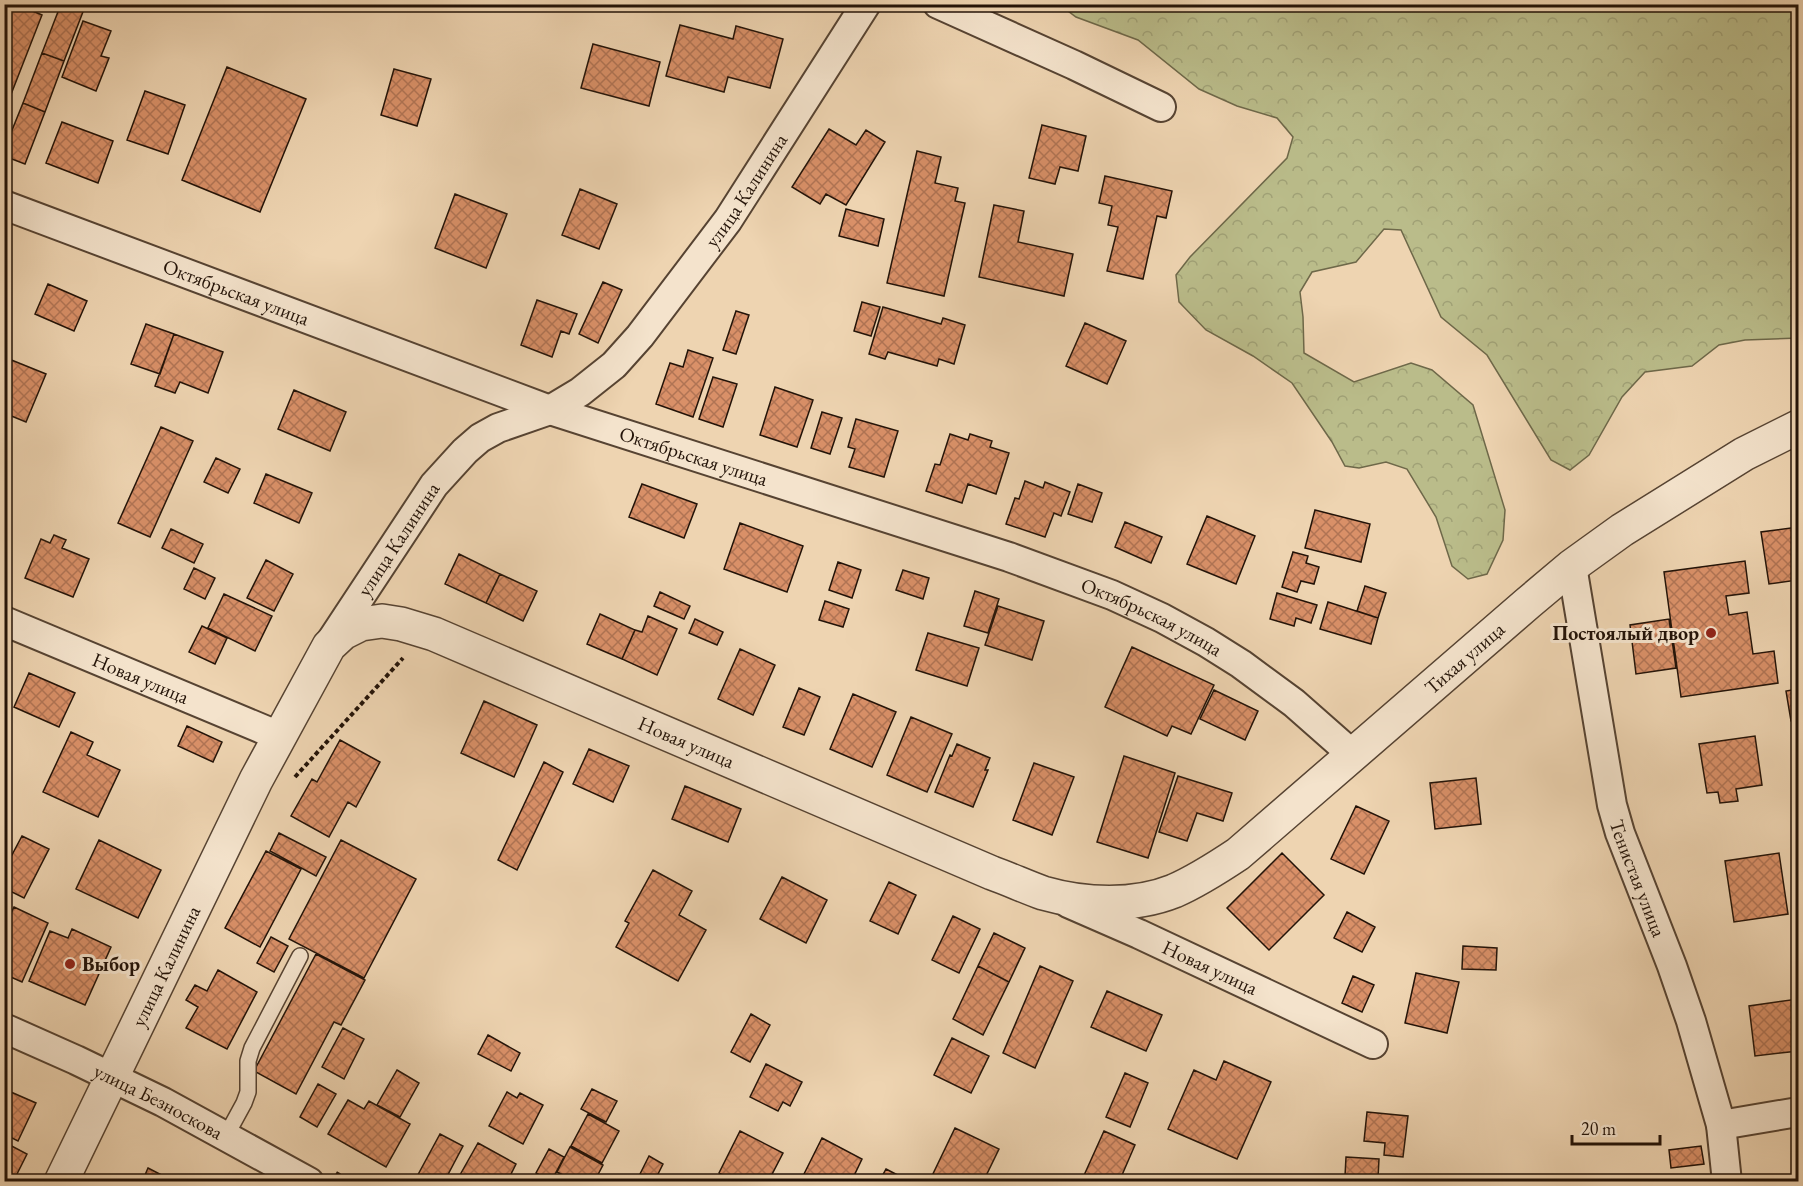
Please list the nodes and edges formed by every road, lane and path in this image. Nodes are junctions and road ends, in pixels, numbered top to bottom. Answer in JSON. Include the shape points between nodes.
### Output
{"nodes":[{"id":1,"x":866,"y":4,"type":"edge"},
{"id":2,"x":938,"y":4,"type":"edge"},
{"id":3,"x":1161,"y":107,"type":"dead end"},
{"id":4,"x":4,"y":205,"type":"edge"},
{"id":5,"x":550,"y":410,"type":"junction"},
{"id":6,"x":1798,"y":428,"type":"edge"},
{"id":7,"x":1572,"y":566,"type":"junction"},
{"id":8,"x":4,"y":621,"type":"edge"},
{"id":9,"x":329,"y":646,"type":"junction"},
{"id":10,"x":410,"y":652,"type":"dead end"},
{"id":11,"x":279,"y":736,"type":"junction"},
{"id":12,"x":1353,"y":755,"type":"junction"},
{"id":13,"x":290,"y":783,"type":"dead end"},
{"id":14,"x":1045,"y":893,"type":"junction"},
{"id":15,"x":1141,"y":901,"type":"joint"},
{"id":16,"x":300,"y":956,"type":"dead end"},
{"id":17,"x":4,"y":1028,"type":"edge"},
{"id":18,"x":1373,"y":1044,"type":"dead end"},
{"id":19,"x":111,"y":1077,"type":"junction"},
{"id":20,"x":1798,"y":1112,"type":"edge"},
{"id":21,"x":1721,"y":1125,"type":"junction"},
{"id":22,"x":226,"y":1136,"type":"junction"},
{"id":23,"x":61,"y":1182,"type":"edge"},
{"id":24,"x":309,"y":1182,"type":"edge"},
{"id":25,"x":1727,"y":1182,"type":"edge"}],
"edges":[{"from":1,"to":5,"type":"street","name":"улица Калинина","via":[[728,220],[647,327],[596,381]]},
{"from":2,"to":3,"type":"street"},
{"from":4,"to":5,"type":"street","name":"Октябрьская улица"},
{"from":5,"to":9,"type":"street","name":"улица Калинина","via":[[480,438],[448,468]]},
{"from":5,"to":12,"type":"street","name":"Октябрьская улица","via":[[1009,556],[1112,595],[1241,664]]},
{"from":6,"to":7,"type":"street","name":"Тихая улица","via":[[1708,475]]},
{"from":7,"to":12,"type":"street","name":"Тихая улица"},
{"from":7,"to":21,"type":"street","name":"Тенистая улица","via":[[1612,805],[1691,1021]]},
{"from":8,"to":11,"type":"street","name":"Новая улица"},
{"from":9,"to":11,"type":"street","name":"улица Калинина"},
{"from":9,"to":14,"type":"street","name":"Новая улица","via":[[360,624],[382,621],[427,632]]},
{"from":10,"to":13,"type":"path"},
{"from":11,"to":19,"type":"street","name":"улица Калинина"},
{"from":12,"to":15,"type":"street","name":"Тихая улица","via":[[1207,875]]},
{"from":14,"to":15,"type":"street","name":"Новая улица","via":[[1086,902]]},
{"from":14,"to":18,"type":"street","name":"Новая улица"},
{"from":16,"to":22,"type":"lane","via":[[252,1048],[248,1092]]},
{"from":17,"to":19,"type":"street","name":"улица Безноскова"},
{"from":19,"to":22,"type":"street","name":"улица Безноскова"},
{"from":19,"to":23,"type":"street","name":"улица Калинина"},
{"from":20,"to":21,"type":"street"},
{"from":21,"to":25,"type":"street","name":"Тенистая улица"},
{"from":22,"to":24,"type":"street","name":"улица Безноскова"}]}
